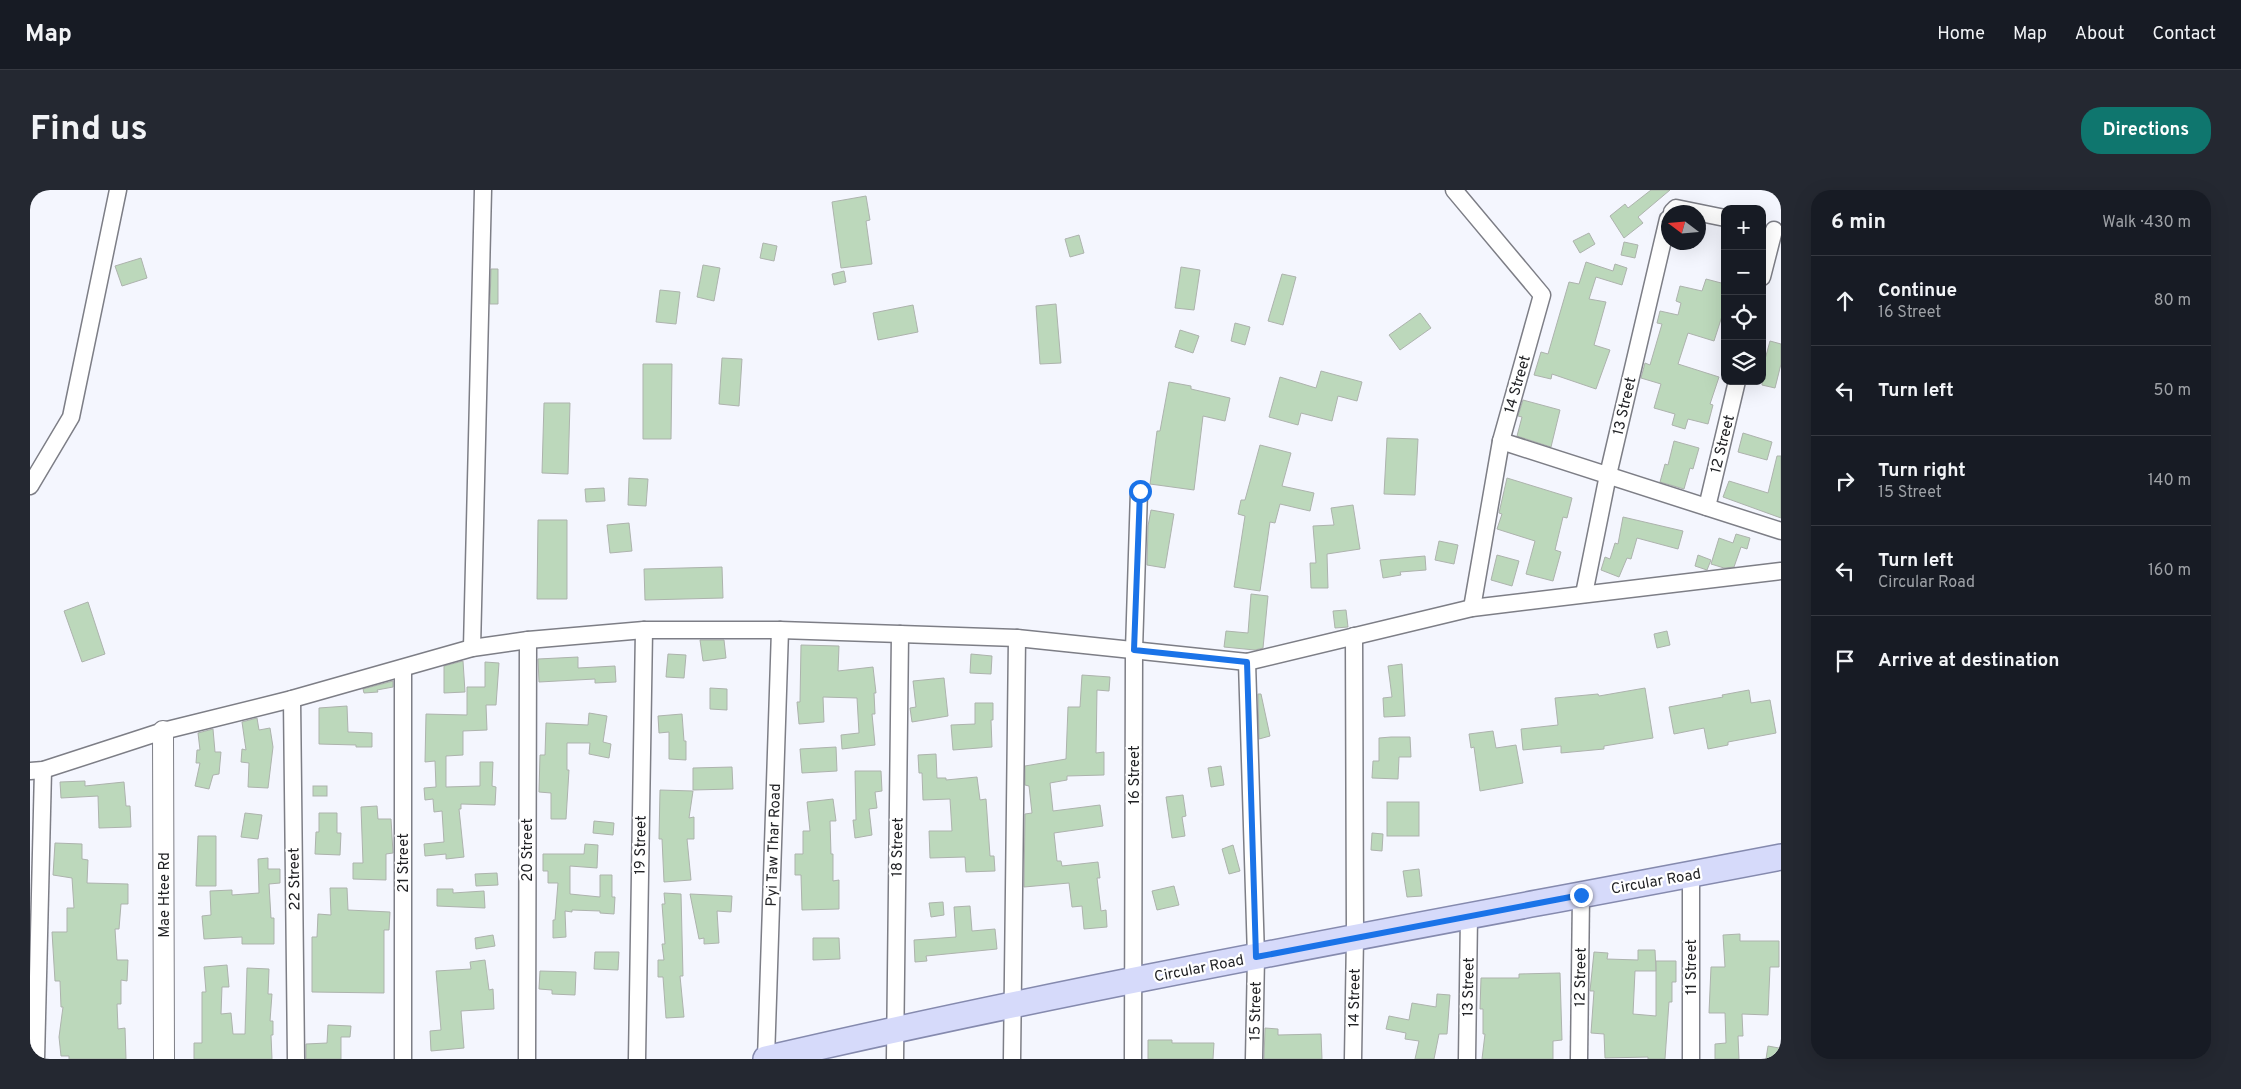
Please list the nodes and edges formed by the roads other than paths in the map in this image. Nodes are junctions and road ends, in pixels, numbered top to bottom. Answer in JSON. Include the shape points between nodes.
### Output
{"nodes":[{"id":1,"x":118,"y":190,"type":"edge"},
{"id":2,"x":483,"y":190,"type":"edge"},
{"id":3,"x":1454,"y":190,"type":"edge"},
{"id":4,"x":1706,"y":216,"type":"edge"},
{"id":5,"x":1721,"y":218,"type":"edge"},
{"id":6,"x":1772,"y":230,"type":"edge"},
{"id":7,"x":1663,"y":250,"type":"edge"},
{"id":8,"x":1766,"y":258,"type":"edge"},
{"id":9,"x":1736,"y":385,"type":"edge"},
{"id":10,"x":1501,"y":441,"type":"junction"},
{"id":11,"x":1608,"y":475,"type":"junction"},
{"id":12,"x":30,"y":486,"type":"edge"},
{"id":13,"x":1140,"y":491,"type":"dead end"},
{"id":14,"x":1707,"y":507,"type":"junction"},
{"id":15,"x":1781,"y":531,"type":"edge"},
{"id":16,"x":1781,"y":571,"type":"edge"},
{"id":17,"x":1584,"y":594,"type":"junction"},
{"id":18,"x":1472,"y":608,"type":"junction"},
{"id":19,"x":644,"y":630,"type":"junction"},
{"id":20,"x":780,"y":630,"type":"junction"},
{"id":21,"x":900,"y":634,"type":"junction"},
{"id":22,"x":1354,"y":636,"type":"junction"},
{"id":23,"x":1017,"y":638,"type":"junction"},
{"id":24,"x":528,"y":640,"type":"junction"},
{"id":25,"x":472,"y":648,"type":"junction"},
{"id":26,"x":1134,"y":650,"type":"junction"},
{"id":27,"x":1247,"y":662,"type":"junction"},
{"id":28,"x":403,"y":668,"type":"junction"},
{"id":29,"x":292,"y":699,"type":"junction"},
{"id":30,"x":163,"y":731,"type":"junction"},
{"id":31,"x":36,"y":770,"type":"edge"},
{"id":32,"x":1781,"y":857,"type":"edge"},
{"id":33,"x":1691,"y":874,"type":"junction"},
{"id":34,"x":1581,"y":895,"type":"junction"},
{"id":35,"x":1469,"y":915,"type":"junction"},
{"id":36,"x":1355,"y":936,"type":"junction"},
{"id":37,"x":1256,"y":957,"type":"junction"},
{"id":38,"x":1134,"y":980,"type":"junction"},
{"id":39,"x":1012,"y":1004,"type":"junction"},
{"id":40,"x":896,"y":1029,"type":"junction"},
{"id":41,"x":36,"y":1059,"type":"edge"},
{"id":42,"x":164,"y":1059,"type":"edge"},
{"id":43,"x":296,"y":1059,"type":"edge"},
{"id":44,"x":403,"y":1059,"type":"edge"},
{"id":45,"x":527,"y":1059,"type":"edge"},
{"id":46,"x":637,"y":1059,"type":"edge"},
{"id":47,"x":766,"y":1059,"type":"edge"},
{"id":48,"x":896,"y":1059,"type":"edge"},
{"id":49,"x":1012,"y":1059,"type":"edge"},
{"id":50,"x":1133,"y":1059,"type":"edge"},
{"id":51,"x":1254,"y":1059,"type":"edge"},
{"id":52,"x":1353,"y":1059,"type":"edge"},
{"id":53,"x":1467,"y":1059,"type":"edge"},
{"id":54,"x":1579,"y":1059,"type":"edge"},
{"id":55,"x":1691,"y":1059,"type":"edge"}],
"edges":[{"from":1,"to":12,"type":"street","via":[[71,417]]},
{"from":2,"to":25,"type":"street"},
{"from":3,"to":10,"type":"street","name":"14 Street","via":[[1542,295]]},
{"from":4,"to":5,"type":"street"},
{"from":6,"to":8,"type":"street"},
{"from":7,"to":11,"type":"street","name":"13 Street"},
{"from":9,"to":14,"type":"street","name":"12 Street"},
{"from":10,"to":11,"type":"street"},
{"from":10,"to":18,"type":"street","name":"14 Street"},
{"from":11,"to":14,"type":"street"},
{"from":11,"to":17,"type":"street","name":"13 Street"},
{"from":13,"to":26,"type":"street","name":"16 Street"},
{"from":14,"to":15,"type":"street"},
{"from":16,"to":17,"type":"street"},
{"from":17,"to":18,"type":"street"},
{"from":18,"to":22,"type":"street"},
{"from":19,"to":20,"type":"street"},
{"from":19,"to":24,"type":"street"},
{"from":19,"to":46,"type":"street","name":"19 Street"},
{"from":20,"to":21,"type":"street"},
{"from":20,"to":47,"type":"street","name":"Pyi Taw Thar Road"},
{"from":21,"to":23,"type":"street"},
{"from":21,"to":40,"type":"street","name":"18 Street"},
{"from":22,"to":27,"type":"street"},
{"from":22,"to":36,"type":"street","name":"14 Street"},
{"from":23,"to":26,"type":"street"},
{"from":23,"to":39,"type":"street"},
{"from":24,"to":25,"type":"street"},
{"from":24,"to":45,"type":"street","name":"20 Street"},
{"from":25,"to":28,"type":"street"},
{"from":26,"to":27,"type":"street"},
{"from":26,"to":38,"type":"street","name":"16 Street"},
{"from":27,"to":37,"type":"street","name":"15 Street"},
{"from":28,"to":29,"type":"street"},
{"from":28,"to":44,"type":"street","name":"21 Street"},
{"from":29,"to":30,"type":"street"},
{"from":29,"to":43,"type":"street","name":"22 Street"},
{"from":30,"to":31,"type":"street"},
{"from":30,"to":42,"type":"street","name":"Mae Htee Rd"},
{"from":31,"to":41,"type":"street"},
{"from":32,"to":33,"type":"main road","name":"Circular Road"},
{"from":33,"to":34,"type":"main road","name":"Circular Road"},
{"from":33,"to":55,"type":"street","name":"11 Street"},
{"from":34,"to":35,"type":"main road","name":"Circular Road"},
{"from":34,"to":54,"type":"street","name":"12 Street"},
{"from":35,"to":36,"type":"main road","name":"Circular Road"},
{"from":35,"to":53,"type":"street","name":"13 Street"},
{"from":36,"to":37,"type":"main road","name":"Circular Road"},
{"from":36,"to":52,"type":"street","name":"14 Street"},
{"from":37,"to":38,"type":"main road","name":"Circular Road"},
{"from":37,"to":51,"type":"street","name":"15 Street"},
{"from":38,"to":39,"type":"main road","name":"Circular Road"},
{"from":38,"to":50,"type":"street","name":"16 Street"},
{"from":39,"to":40,"type":"main road","name":"Circular Road"},
{"from":39,"to":49,"type":"street"},
{"from":40,"to":47,"type":"main road","name":"Circular Road"},
{"from":40,"to":48,"type":"street","name":"18 Street"}]}
